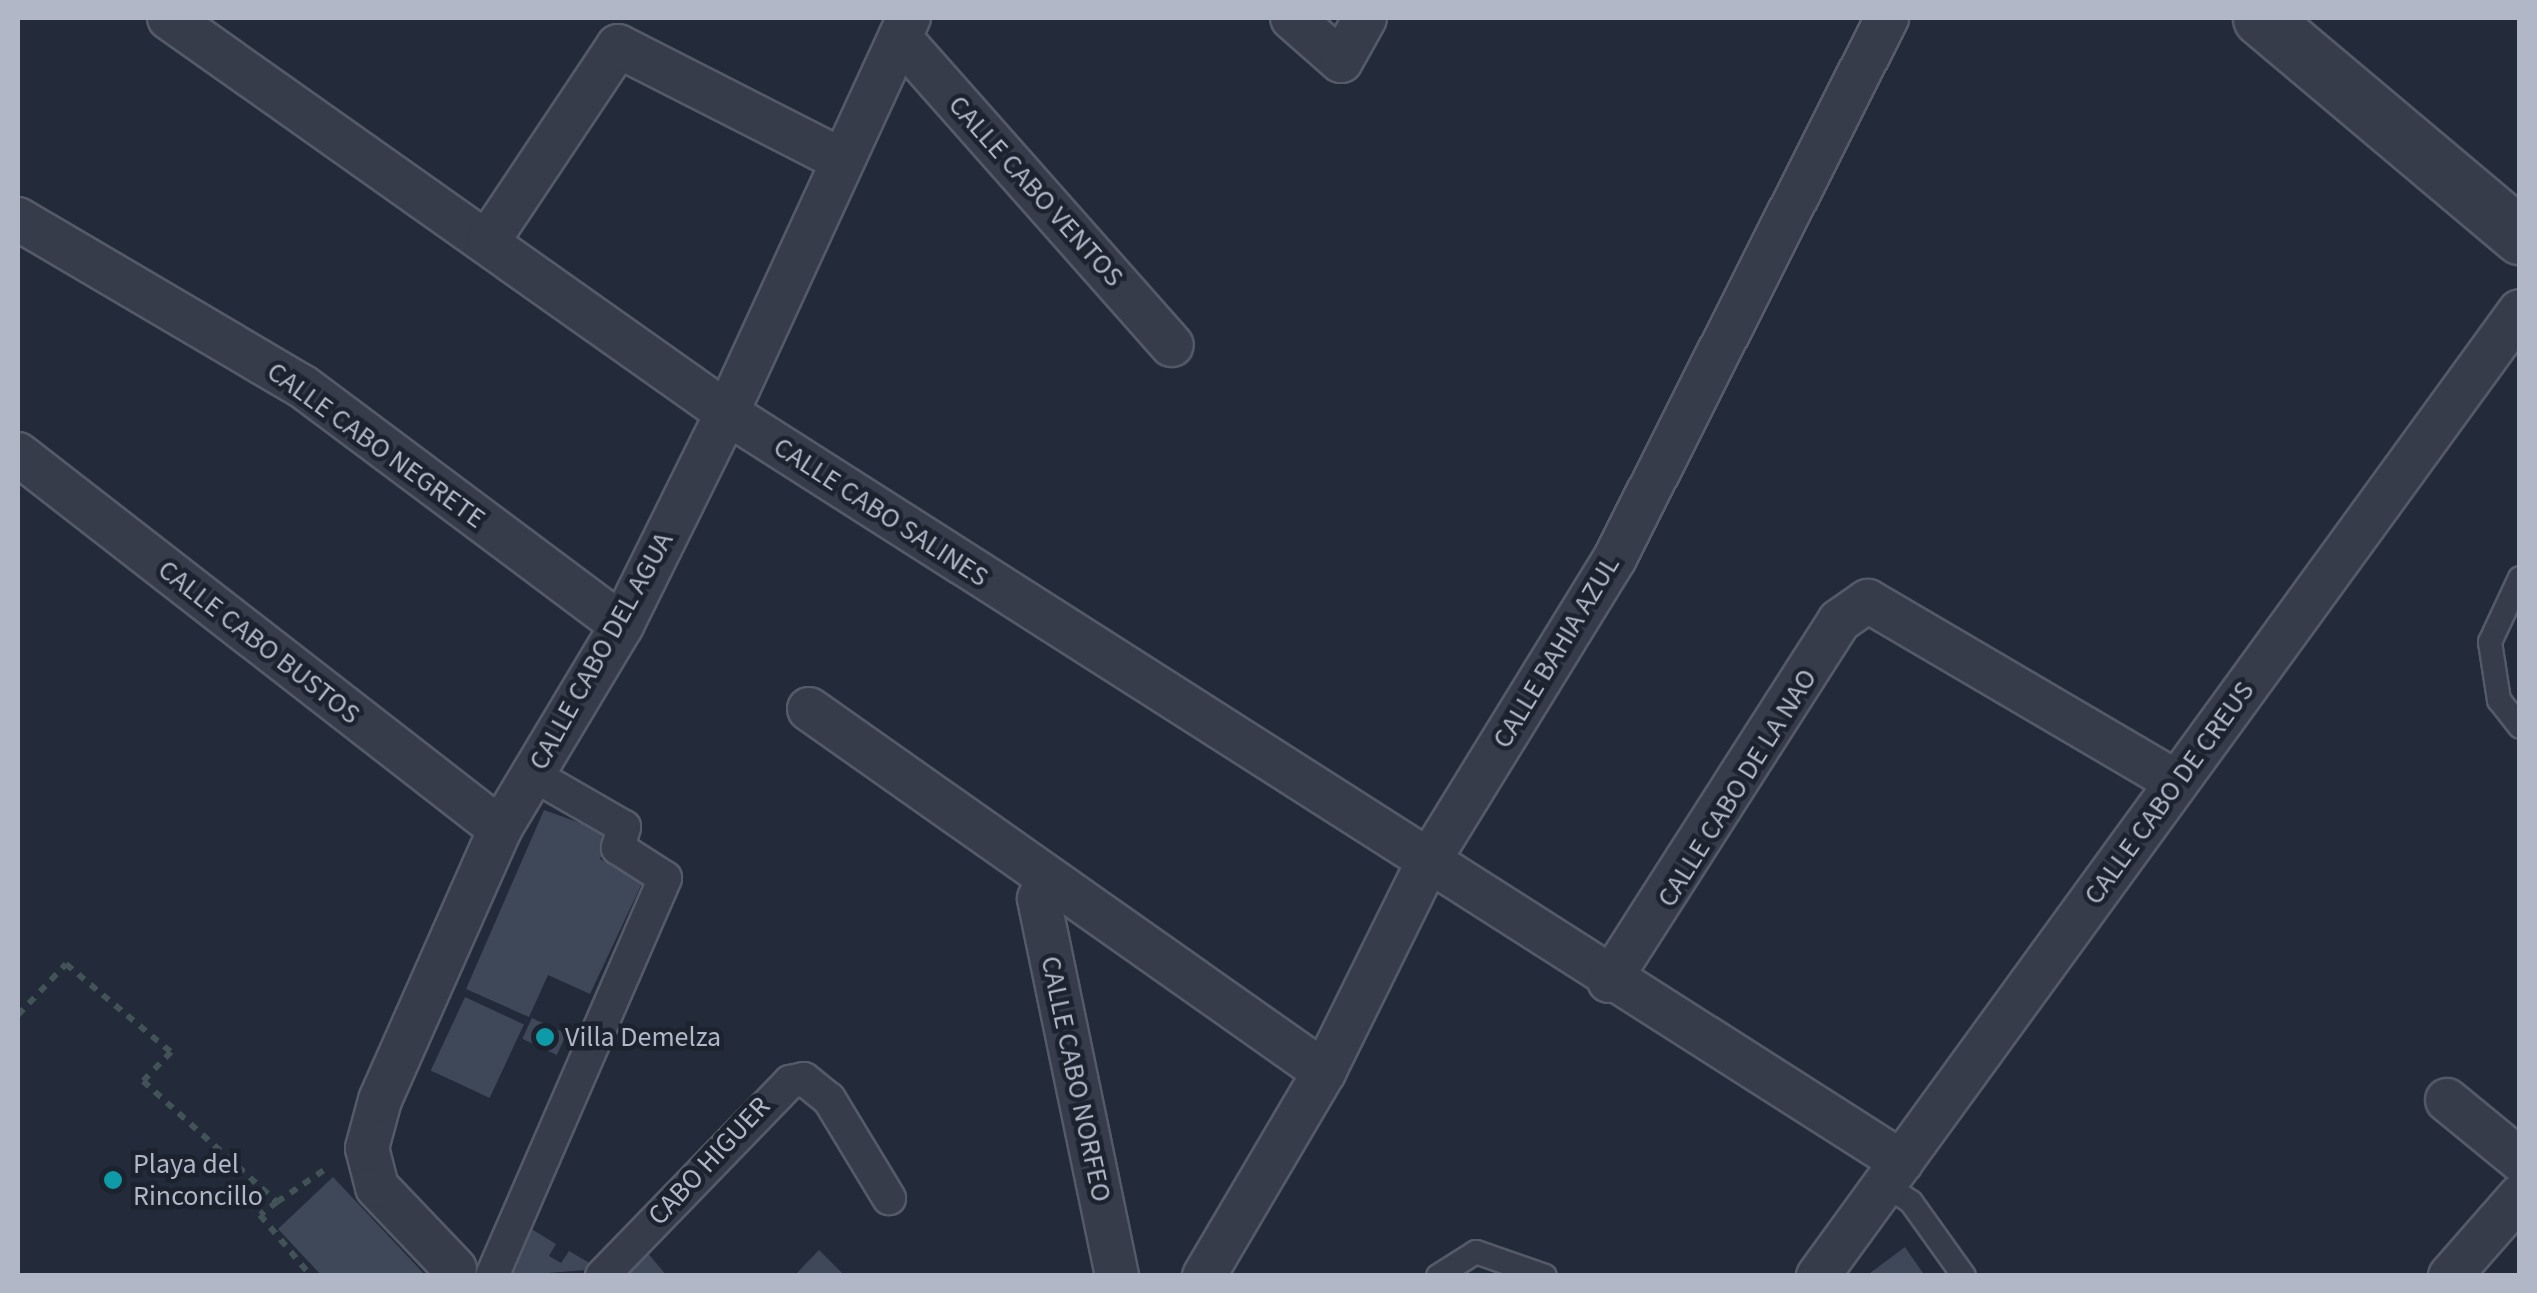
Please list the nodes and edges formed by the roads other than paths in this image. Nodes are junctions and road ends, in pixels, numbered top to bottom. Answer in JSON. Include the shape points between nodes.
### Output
{"nodes":[{"id":1,"x":169,"y":18,"type":"edge"},
{"id":2,"x":1292,"y":18,"type":"edge"},
{"id":3,"x":1365,"y":18,"type":"edge"},
{"id":4,"x":1887,"y":18,"type":"edge"},
{"id":5,"x":2261,"y":18,"type":"edge"},
{"id":6,"x":904,"y":28,"type":"edge"},
{"id":7,"x":842,"y":160,"type":"junction"},
{"id":8,"x":18,"y":219,"type":"edge"},
{"id":9,"x":2520,"y":236,"type":"edge"},
{"id":10,"x":488,"y":241,"type":"junction"},
{"id":11,"x":2520,"y":311,"type":"edge"},
{"id":12,"x":1172,"y":345,"type":"dead end"},
{"id":13,"x":727,"y":413,"type":"junction"},
{"id":14,"x":18,"y":454,"type":"edge"},
{"id":15,"x":2520,"y":578,"type":"edge"},
{"id":16,"x":622,"y":625,"type":"junction"},
{"id":17,"x":810,"y":709,"type":"dead end"},
{"id":18,"x":2520,"y":727,"type":"edge"},
{"id":19,"x":532,"y":774,"type":"junction"},
{"id":20,"x":2177,"y":782,"type":"junction"},
{"id":21,"x":500,"y":830,"type":"junction"},
{"id":22,"x":1428,"y":862,"type":"junction"},
{"id":23,"x":1046,"y":883,"type":"junction"},
{"id":24,"x":1610,"y":981,"type":"junction"},
{"id":25,"x":1324,"y":1072,"type":"junction"},
{"id":26,"x":2446,"y":1100,"type":"dead end"},
{"id":27,"x":2520,"y":1160,"type":"edge"},
{"id":28,"x":1894,"y":1173,"type":"junction"},
{"id":29,"x":2520,"y":1196,"type":"edge"},
{"id":30,"x":889,"y":1198,"type":"dead end"},
{"id":31,"x":469,"y":1273,"type":"edge"},
{"id":32,"x":602,"y":1276,"type":"edge"},
{"id":33,"x":1117,"y":1276,"type":"edge"},
{"id":34,"x":1204,"y":1276,"type":"edge"},
{"id":35,"x":1438,"y":1276,"type":"edge"},
{"id":36,"x":1544,"y":1276,"type":"edge"},
{"id":37,"x":1818,"y":1276,"type":"edge"},
{"id":38,"x":1964,"y":1276,"type":"edge"},
{"id":39,"x":2450,"y":1276,"type":"edge"}],
"edges":[{"from":1,"to":10,"type":"street","name":"CALLE CABO SALINES"},
{"from":2,"to":3,"type":"street","via":[[1341,61]]},
{"from":4,"to":22,"type":"street","name":"CALLE BAHIA AZUL","via":[[1615,558]]},
{"from":5,"to":9,"type":"street"},
{"from":6,"to":7,"type":"street","name":"CALLE CABO DEL AGUA"},
{"from":6,"to":12,"type":"street","name":"CALLE CABO VENTOS"},
{"from":7,"to":10,"type":"street","via":[[618,46]]},
{"from":7,"to":13,"type":"street","name":"CALLE CABO DEL AGUA"},
{"from":8,"to":16,"type":"street","name":"CALLE CABO NEGRETE","via":[[302,386]]},
{"from":10,"to":13,"type":"street","name":"CALLE CABO SALINES"},
{"from":11,"to":20,"type":"street","name":"CALLE CABO DE CREUS"},
{"from":13,"to":16,"type":"street","name":"CALLE CABO DEL AGUA"},
{"from":13,"to":22,"type":"street","name":"CALLE CABO SALINES"},
{"from":14,"to":21,"type":"street","name":"CALLE CABO BUSTOS"},
{"from":15,"to":18,"type":"lane","via":[[2490,642],[2499,700]]},
{"from":16,"to":19,"type":"street","name":"CALLE CABO DEL AGUA"},
{"from":17,"to":23,"type":"street"},
{"from":19,"to":21,"type":"street","name":"CALLE CABO DEL AGUA"},
{"from":19,"to":31,"type":"street","via":[[624,826],[618,848],[665,878]]},
{"from":20,"to":24,"type":"street","name":"CALLE CABO DE LA NAO","via":[[1868,601],[1839,621]]},
{"from":20,"to":28,"type":"street","name":"CALLE CABO DE CREUS"},
{"from":21,"to":31,"type":"street","name":"CALLE CABO DEL AGUA","via":[[369,1139],[376,1187]]},
{"from":22,"to":24,"type":"street","name":"CALLE CABO SALINES"},
{"from":22,"to":25,"type":"street","name":"CALLE BAHIA AZUL"},
{"from":23,"to":25,"type":"street"},
{"from":23,"to":33,"type":"street","name":"CALLE CABO NORFEO","via":[[1039,899]]},
{"from":24,"to":28,"type":"street","name":"CALLE CABO SALINES"},
{"from":25,"to":34,"type":"street","name":"CALLE BAHIA AZUL"},
{"from":26,"to":27,"type":"street"},
{"from":28,"to":37,"type":"street","name":"CALLE CABO DE CREUS"},
{"from":28,"to":38,"type":"lane"},
{"from":29,"to":39,"type":"street"},
{"from":30,"to":32,"type":"street","name":"CABO HIGUER","via":[[828,1098],[804,1079],[790,1082]]},
{"from":35,"to":36,"type":"lane","via":[[1476,1252]]}]}
